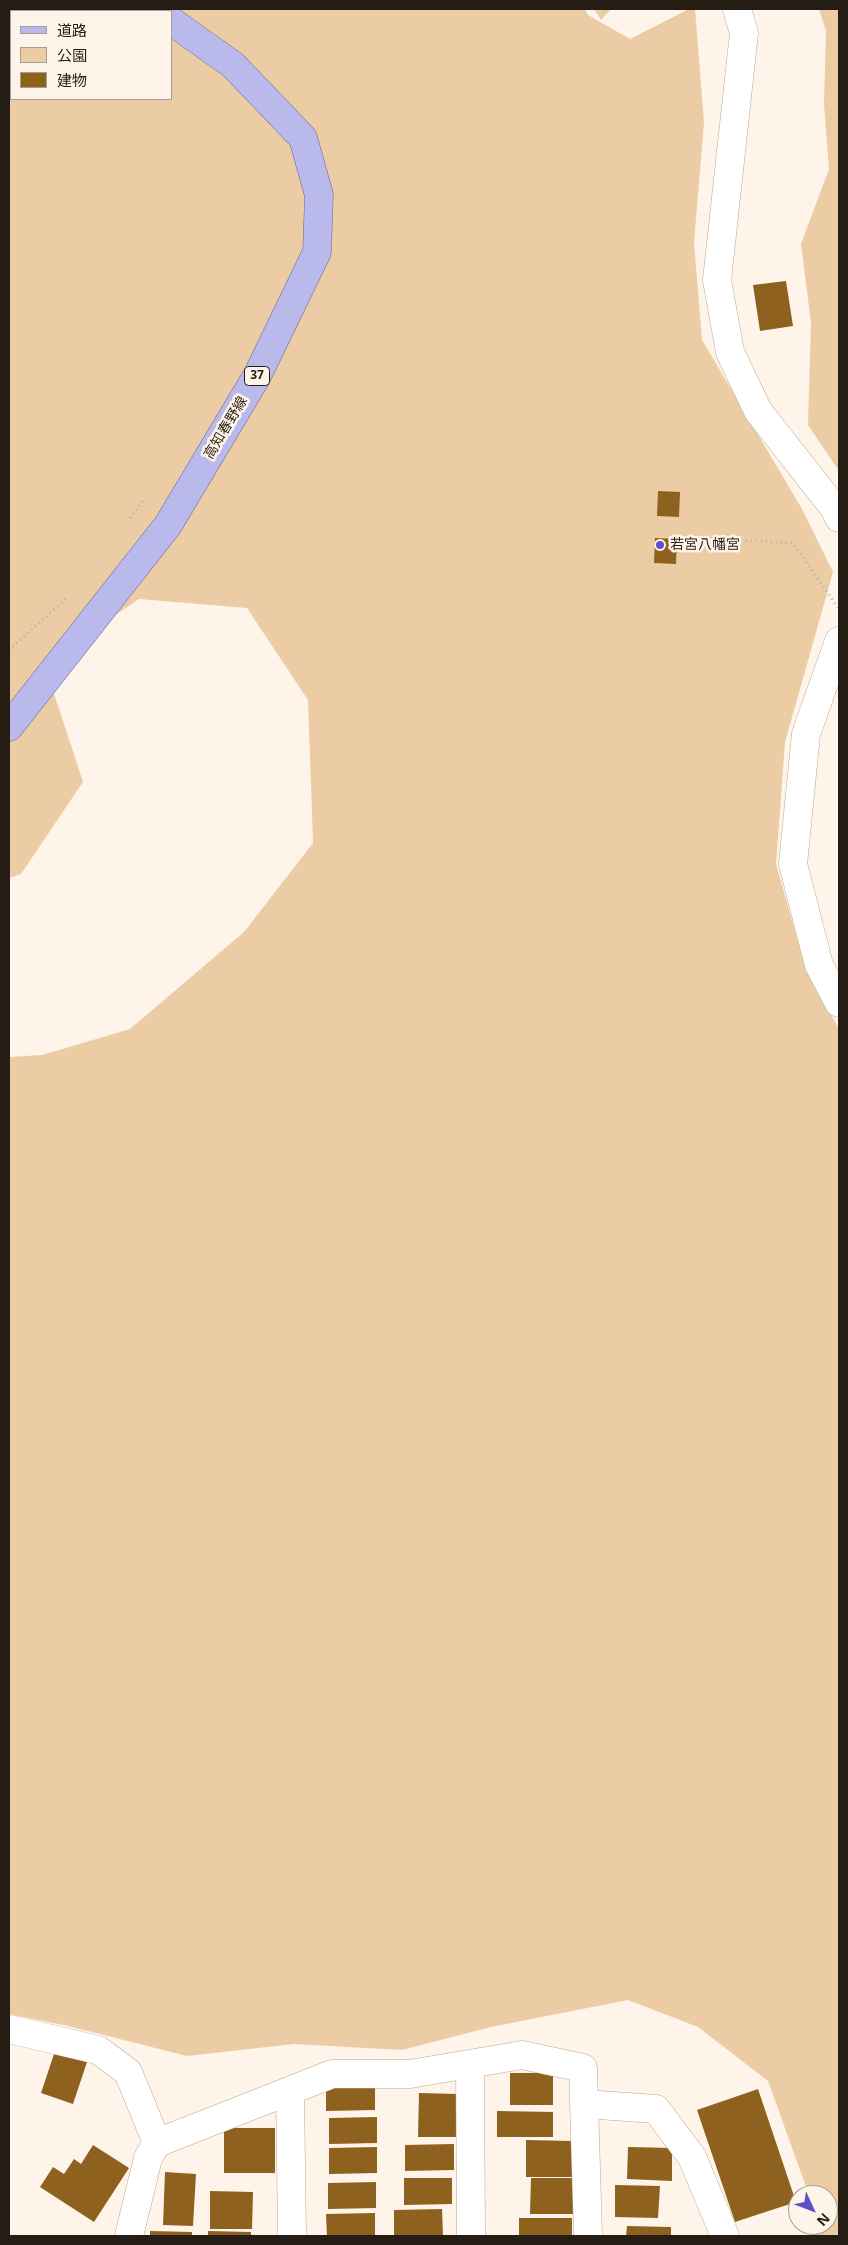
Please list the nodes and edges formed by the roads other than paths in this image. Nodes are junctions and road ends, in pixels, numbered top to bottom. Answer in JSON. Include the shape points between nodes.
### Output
{"nodes":[{"id":1,"x":737,"y":9,"type":"edge"},
{"id":2,"x":172,"y":22,"type":"edge"},
{"id":3,"x":839,"y":518,"type":"edge"},
{"id":4,"x":839,"y":641,"type":"edge"},
{"id":5,"x":9,"y":728,"type":"edge"},
{"id":6,"x":839,"y":1003,"type":"edge"},
{"id":7,"x":9,"y":2029,"type":"edge"},
{"id":8,"x":470,"y":2064,"type":"junction"},
{"id":9,"x":290,"y":2090,"type":"junction"},
{"id":10,"x":584,"y":2104,"type":"junction"},
{"id":11,"x":157,"y":2143,"type":"junction"},
{"id":12,"x":129,"y":2236,"type":"edge"},
{"id":13,"x":292,"y":2236,"type":"edge"},
{"id":14,"x":472,"y":2236,"type":"edge"},
{"id":15,"x":588,"y":2236,"type":"edge"},
{"id":16,"x":725,"y":2236,"type":"edge"}],
"edges":[{"from":1,"to":3,"type":"street","via":[[744,33],[717,280],[730,352],[758,411],[836,509]]},
{"from":2,"to":5,"type":"main road","name":"高知春野線","number":"37","via":[[233,65],[303,138],[319,195],[317,252],[257,376],[168,525]]},
{"from":4,"to":6,"type":"street","via":[[806,734],[793,864],[820,965]]},
{"from":7,"to":11,"type":"street","via":[[98,2050],[128,2072]]},
{"from":8,"to":9,"type":"street","via":[[410,2074],[332,2074]]},
{"from":8,"to":10,"type":"street","via":[[522,2054],[583,2068]]},
{"from":8,"to":14,"type":"street"},
{"from":9,"to":11,"type":"street"},
{"from":9,"to":13,"type":"street"},
{"from":10,"to":15,"type":"street"},
{"from":10,"to":16,"type":"street","via":[[656,2109],[692,2157]]},
{"from":11,"to":12,"type":"street","via":[[148,2158]]}]}
